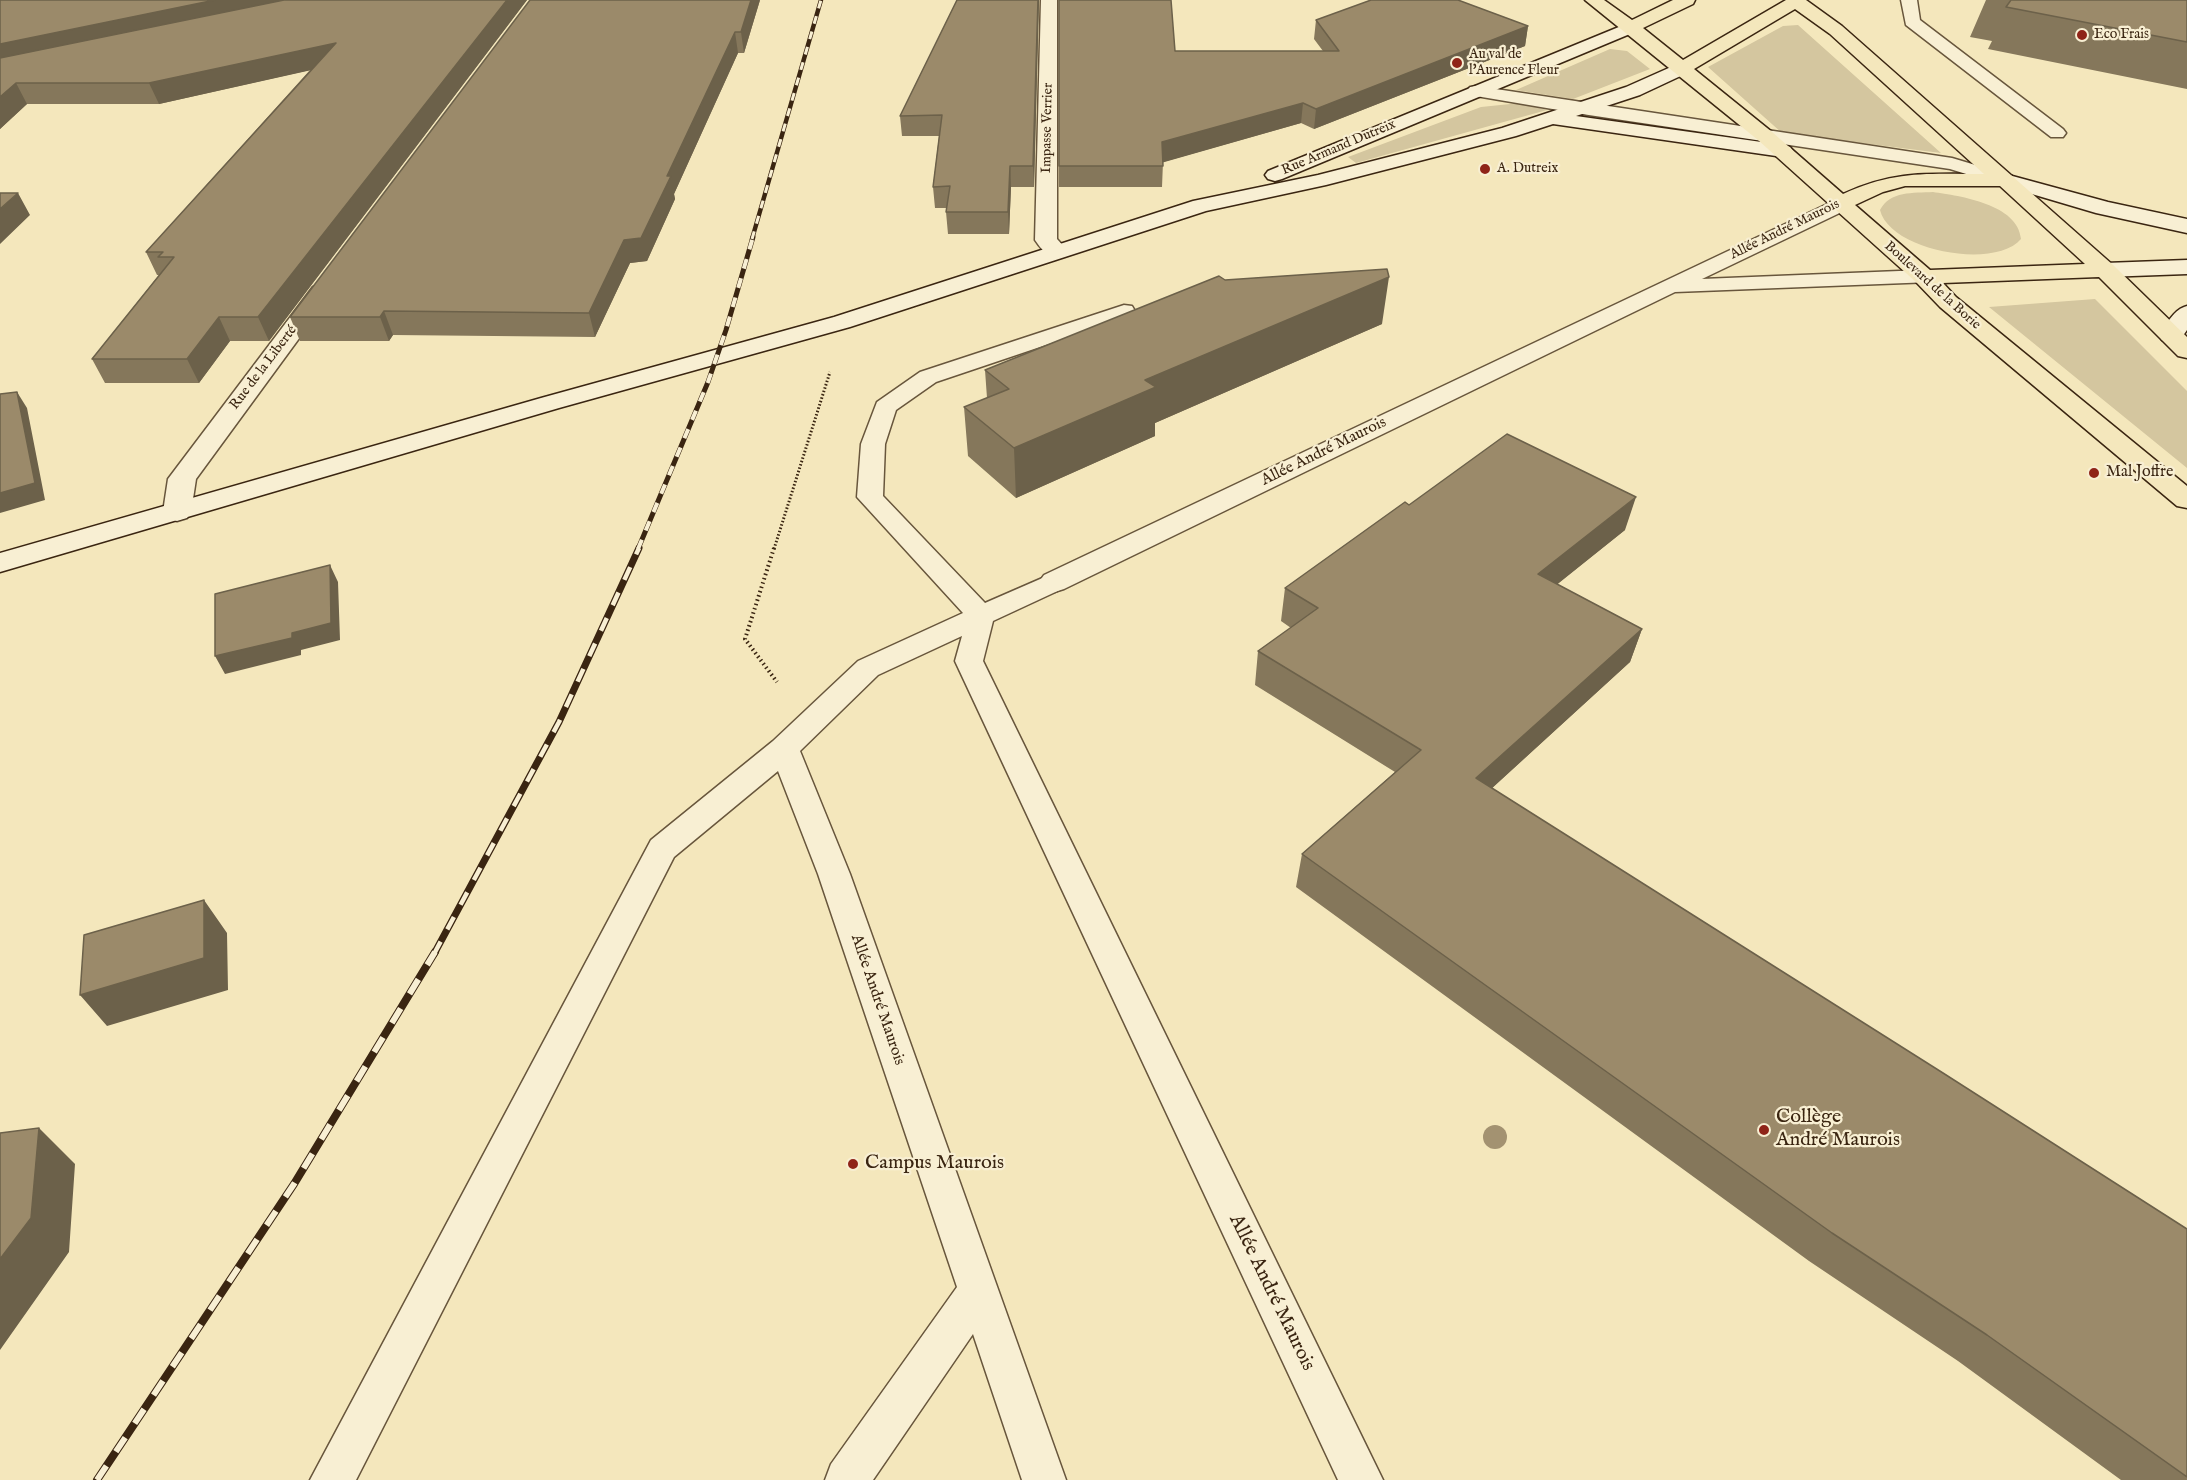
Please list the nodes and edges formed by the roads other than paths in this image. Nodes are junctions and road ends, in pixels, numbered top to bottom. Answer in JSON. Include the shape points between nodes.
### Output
{"nodes":[{"id":1,"x":1049,"y":0,"type":"edge"},
{"id":2,"x":1593,"y":0,"type":"edge"},
{"id":3,"x":1687,"y":0,"type":"edge"},
{"id":4,"x":1796,"y":0,"type":"edge"},
{"id":5,"x":1910,"y":0,"type":"edge"},
{"id":6,"x":1631,"y":27,"type":"junction"},
{"id":7,"x":1680,"y":69,"type":"junction"},
{"id":8,"x":1476,"y":91,"type":"junction"},
{"id":9,"x":1582,"y":109,"type":"junction"},
{"id":10,"x":1552,"y":119,"type":"junction"},
{"id":11,"x":2057,"y":133,"type":"dead end"},
{"id":12,"x":1766,"y":136,"type":"junction"},
{"id":13,"x":1783,"y":151,"type":"junction"},
{"id":14,"x":2005,"y":180,"type":"junction"},
{"id":15,"x":1839,"y":204,"type":"junction"},
{"id":16,"x":1201,"y":206,"type":"junction"},
{"id":17,"x":2187,"y":226,"type":"edge"},
{"id":18,"x":1057,"y":251,"type":"junction"},
{"id":19,"x":2187,"y":267,"type":"edge"},
{"id":20,"x":2105,"y":270,"type":"junction"},
{"id":21,"x":1924,"y":277,"type":"junction"},
{"id":22,"x":332,"y":278,"type":"edge"},
{"id":23,"x":1667,"y":287,"type":"junction"},
{"id":24,"x":1124,"y":310,"type":"dead end"},
{"id":25,"x":2187,"y":313,"type":"edge"},
{"id":26,"x":2179,"y":343,"type":"edge"},
{"id":27,"x":2187,"y":500,"type":"edge"},
{"id":28,"x":177,"y":512,"type":"junction"},
{"id":29,"x":0,"y":563,"type":"edge"},
{"id":30,"x":1054,"y":582,"type":"joint"},
{"id":31,"x":981,"y":615,"type":"junction"},
{"id":32,"x":797,"y":736,"type":"junction"},
{"id":33,"x":978,"y":1291,"type":"junction"},
{"id":34,"x":332,"y":1480,"type":"edge"},
{"id":35,"x":847,"y":1480,"type":"edge"},
{"id":36,"x":1044,"y":1480,"type":"edge"},
{"id":37,"x":1361,"y":1480,"type":"edge"}],
"edges":[{"from":1,"to":18,"type":"main road","name":"Impasse Verrier","via":[[1047,240]]},
{"from":2,"to":6,"type":"main road","name":"Boulevard de la Borie"},
{"from":3,"to":6,"type":"main road"},
{"from":4,"to":7,"type":"main road"},
{"from":4,"to":14,"type":"main road","via":[[1836,30]]},
{"from":5,"to":11,"type":"lane","via":[[1912,22]]},
{"from":6,"to":7,"type":"main road","name":"Boulevard de la Borie"},
{"from":6,"to":8,"type":"main road","name":"Rue Armand Dutreix"},
{"from":7,"to":9,"type":"main road"},
{"from":7,"to":12,"type":"main road","name":"Boulevard de la Borie"},
{"from":8,"to":9,"type":"lane"},
{"from":8,"to":16,"type":"main road","name":"Rue Armand Dutreix"},
{"from":9,"to":10,"type":"main road"},
{"from":9,"to":12,"type":"lane"},
{"from":10,"to":13,"type":"main road"},
{"from":10,"to":16,"type":"main road","via":[[1445,150]]},
{"from":12,"to":13,"type":"main road","name":"Boulevard de la Borie"},
{"from":12,"to":14,"type":"lane","via":[[1952,164]]},
{"from":13,"to":15,"type":"main road","name":"Boulevard de la Borie"},
{"from":14,"to":15,"type":"main road","name":"Allée André Maurois","via":[[1905,180],[1876,187]]},
{"from":14,"to":17,"type":"main road"},
{"from":14,"to":20,"type":"main road"},
{"from":15,"to":21,"type":"main road","name":"Boulevard de la Borie"},
{"from":15,"to":23,"type":"main road","name":"Allée André Maurois"},
{"from":16,"to":18,"type":"main road"},
{"from":18,"to":28,"type":"main road","via":[[842,322]]},
{"from":19,"to":20,"type":"main road"},
{"from":20,"to":21,"type":"main road"},
{"from":20,"to":26,"type":"main road"},
{"from":21,"to":23,"type":"main road","name":"Allée André Maurois"},
{"from":21,"to":27,"type":"main road","name":"Boulevard de la Borie","via":[[1948,302]]},
{"from":22,"to":28,"type":"main road","name":"Rue de la Liberté","via":[[182,479]]},
{"from":23,"to":30,"type":"main road","name":"Allée André Maurois"},
{"from":24,"to":31,"type":"lane","via":[[928,377],[885,407],[873,444],[870,497]]},
{"from":25,"to":26,"type":"main road"},
{"from":28,"to":29,"type":"main road"},
{"from":30,"to":31,"type":"lane","name":"Allée André Maurois"},
{"from":31,"to":32,"type":"lane","name":"Allée André Maurois","via":[[868,668]]},
{"from":31,"to":37,"type":"lane","name":"Allée André Maurois","via":[[969,661]]},
{"from":32,"to":33,"type":"lane","name":"Allée André Maurois","via":[[834,874]]},
{"from":32,"to":34,"type":"lane","via":[[662,849]]},
{"from":33,"to":35,"type":"lane"},
{"from":33,"to":36,"type":"lane","name":"Allée André Maurois"}]}
